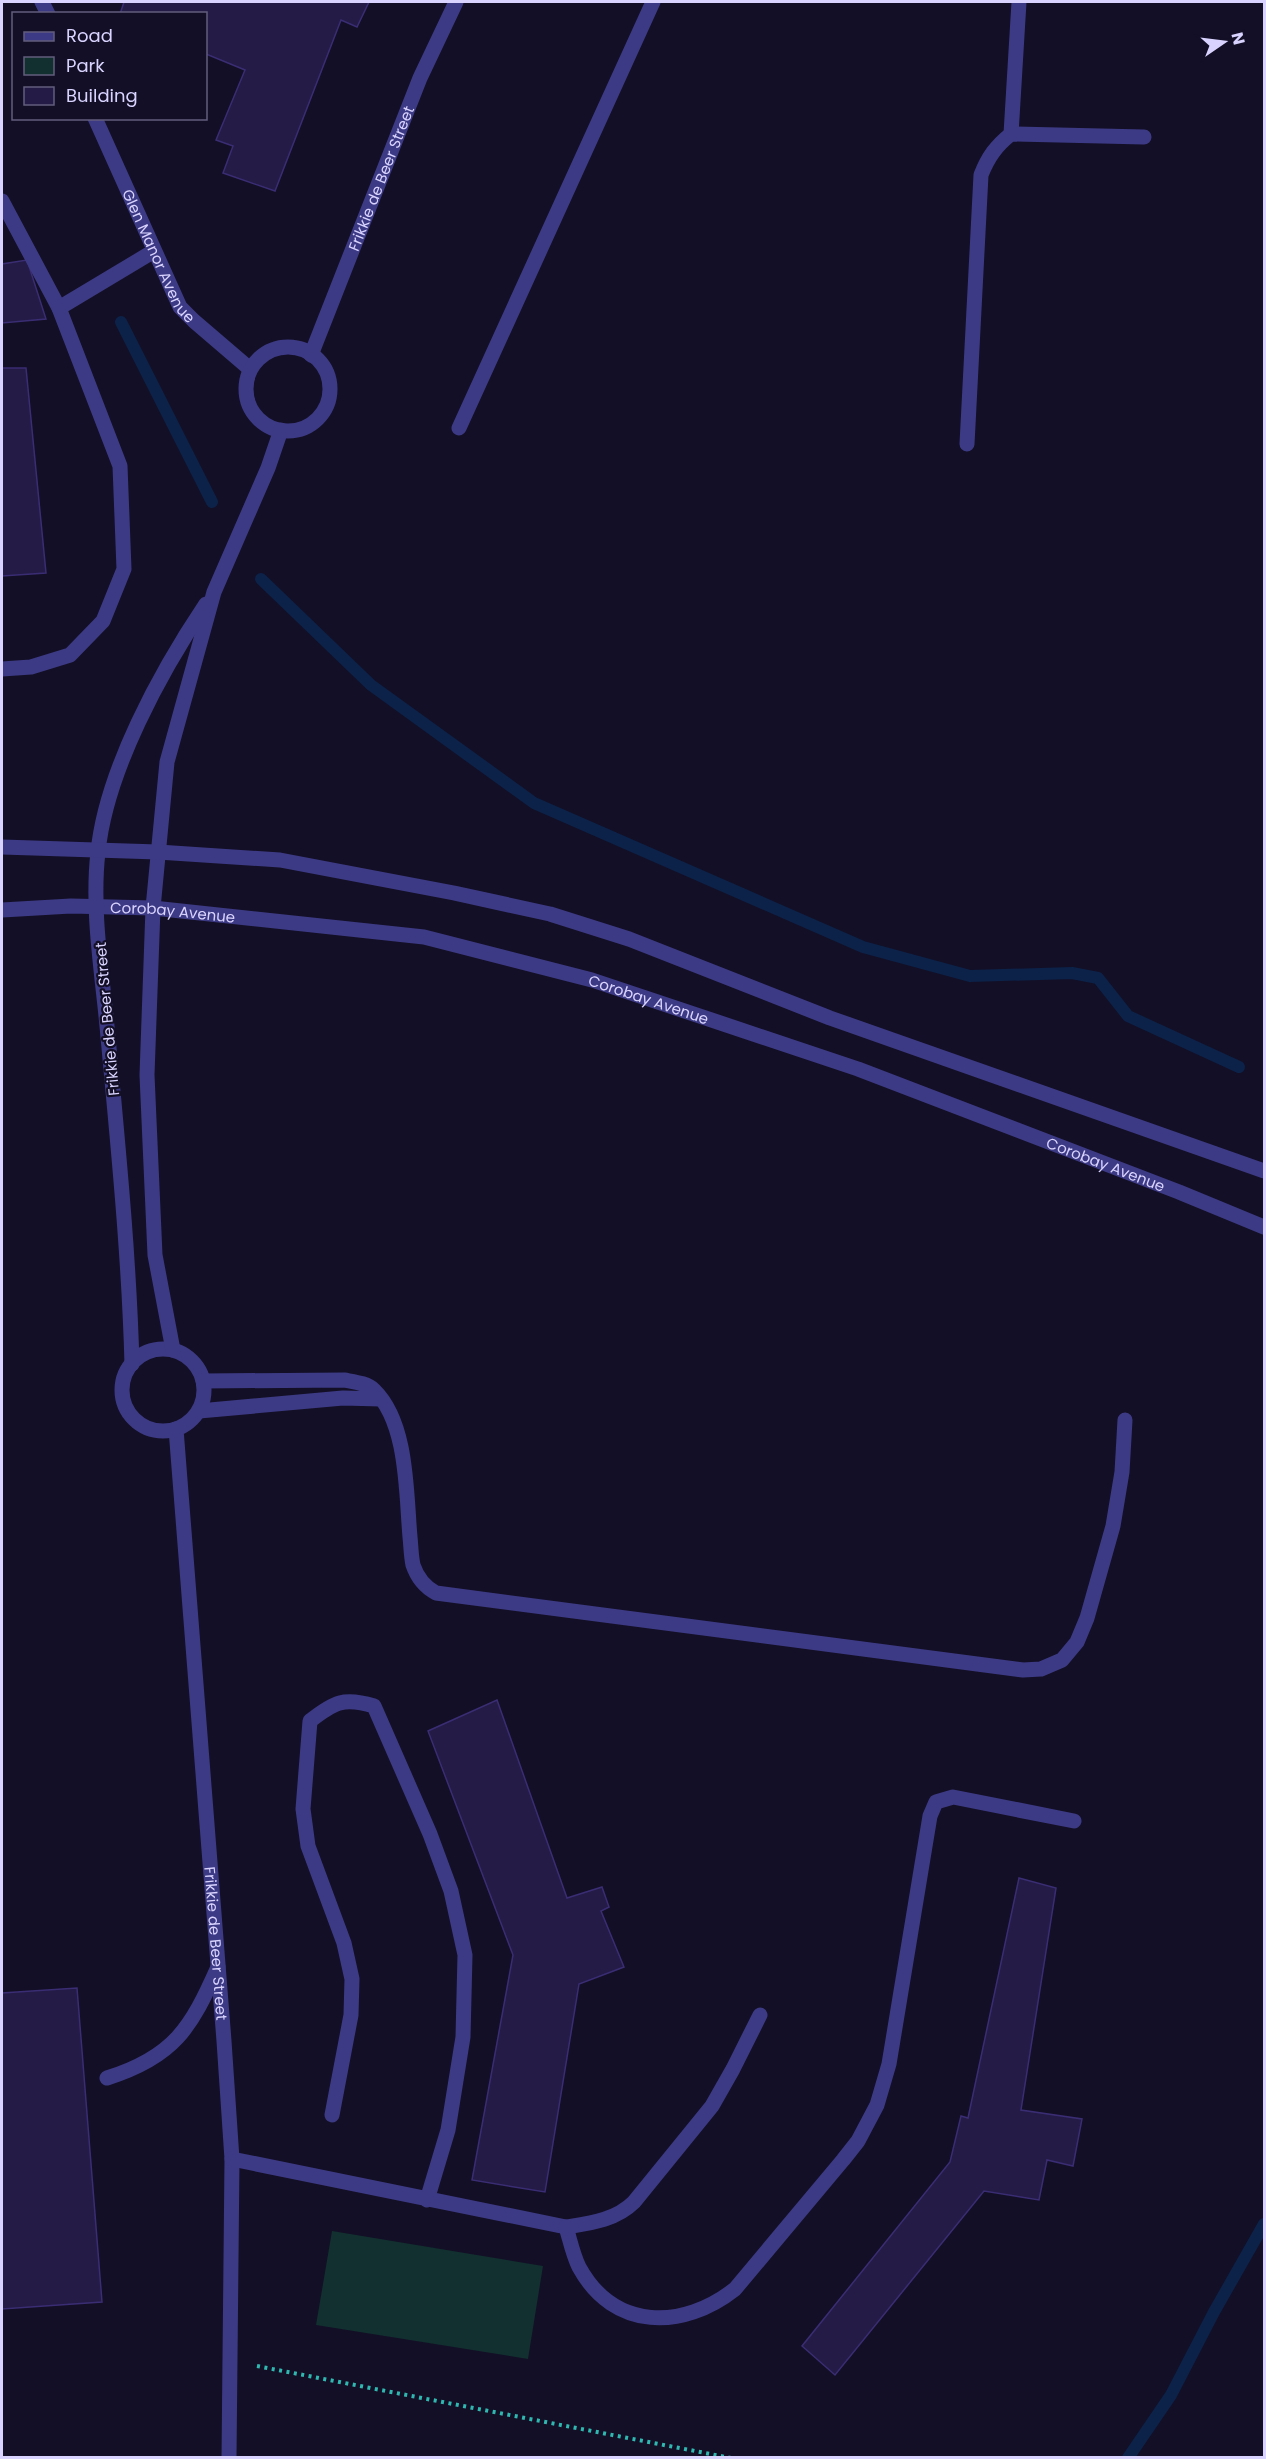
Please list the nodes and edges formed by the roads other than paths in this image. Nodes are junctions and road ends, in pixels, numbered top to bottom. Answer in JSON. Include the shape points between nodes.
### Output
{"nodes":[{"id":1,"x":456,"y":2,"type":"edge"},
{"id":2,"x":652,"y":2,"type":"edge"},
{"id":3,"x":1019,"y":2,"type":"edge"},
{"id":4,"x":96,"y":120,"type":"edge"},
{"id":5,"x":1011,"y":134,"type":"junction"},
{"id":6,"x":1144,"y":137,"type":"dead end"},
{"id":7,"x":2,"y":201,"type":"edge"},
{"id":8,"x":154,"y":251,"type":"junction"},
{"id":9,"x":59,"y":308,"type":"junction"},
{"id":10,"x":311,"y":355,"type":"junction"},
{"id":11,"x":250,"y":369,"type":"junction"},
{"id":12,"x":459,"y":428,"type":"dead end"},
{"id":13,"x":281,"y":430,"type":"junction"},
{"id":14,"x":967,"y":444,"type":"dead end"},
{"id":15,"x":214,"y":592,"type":"junction"},
{"id":16,"x":2,"y":669,"type":"edge"},
{"id":17,"x":2,"y":847,"type":"edge"},
{"id":18,"x":98,"y":851,"type":"junction"},
{"id":19,"x":158,"y":852,"type":"junction"},
{"id":20,"x":97,"y":907,"type":"junction"},
{"id":21,"x":153,"y":908,"type":"junction"},
{"id":22,"x":2,"y":910,"type":"edge"},
{"id":23,"x":1264,"y":1171,"type":"edge"},
{"id":24,"x":1264,"y":1227,"type":"edge"},
{"id":25,"x":173,"y":1350,"type":"junction"},
{"id":26,"x":132,"y":1364,"type":"junction"},
{"id":27,"x":203,"y":1382,"type":"junction"},
{"id":28,"x":381,"y":1399,"type":"junction"},
{"id":29,"x":199,"y":1411,"type":"junction"},
{"id":30,"x":1125,"y":1420,"type":"dead end"},
{"id":31,"x":176,"y":1430,"type":"junction"},
{"id":32,"x":1074,"y":1821,"type":"dead end"},
{"id":33,"x":219,"y":1966,"type":"junction"},
{"id":34,"x":760,"y":2015,"type":"dead end"},
{"id":35,"x":107,"y":2078,"type":"dead end"},
{"id":36,"x":332,"y":2115,"type":"dead end"},
{"id":37,"x":231,"y":2159,"type":"junction"},
{"id":38,"x":427,"y":2200,"type":"junction"},
{"id":39,"x":566,"y":2228,"type":"junction"},
{"id":40,"x":229,"y":2457,"type":"edge"}],
"edges":[{"from":1,"to":10,"type":"street","name":"Frikkie de Beer Street","via":[[420,78]]},
{"from":2,"to":12,"type":"street"},
{"from":3,"to":5,"type":"street"},
{"from":4,"to":8,"type":"street","name":"Glen Manor Avenue"},
{"from":5,"to":6,"type":"street"},
{"from":5,"to":14,"type":"street","via":[[996,146],[981,175]]},
{"from":7,"to":9,"type":"street"},
{"from":8,"to":9,"type":"street"},
{"from":8,"to":11,"type":"street","name":"Glen Manor Avenue","via":[[180,307]]},
{"from":9,"to":16,"type":"street","via":[[120,466],[124,569],[103,621],[70,655],[31,667]]},
{"from":10,"to":11,"type":"street","via":[[294,347],[282,347],[270,350]]},
{"from":10,"to":13,"type":"street","via":[[325,369],[329,380],[325,409],[304,428]]},
{"from":11,"to":13,"type":"street","via":[[246,383],[252,411],[262,422]]},
{"from":13,"to":15,"type":"street","name":"Frikkie de Beer Street"},
{"from":15,"to":18,"type":"street","name":"Frikkie de Beer Street","via":[[170,660],[134,734],[110,794]]},
{"from":15,"to":19,"type":"street","name":"Frikkie de Beer Street","via":[[167,762]]},
{"from":17,"to":18,"type":"street"},
{"from":18,"to":19,"type":"street"},
{"from":18,"to":20,"type":"street","name":"Frikkie de Beer Street"},
{"from":19,"to":21,"type":"street","name":"Frikkie de Beer Street"},
{"from":19,"to":23,"type":"street","via":[[280,860],[550,914],[629,939],[830,1018]]},
{"from":20,"to":21,"type":"street","name":"Corobay Avenue"},
{"from":20,"to":22,"type":"street","name":"Corobay Avenue"},
{"from":20,"to":26,"type":"street","name":"Frikkie de Beer Street","via":[[119,1153]]},
{"from":21,"to":24,"type":"street","name":"Corobay Avenue","via":[[424,937],[592,980],[858,1069]]},
{"from":21,"to":25,"type":"street","name":"Frikkie de Beer Street","via":[[147,1075],[152,1208],[155,1255]]},
{"from":25,"to":26,"type":"street","via":[[158,1349]]},
{"from":25,"to":27,"type":"street","via":[[187,1357]]},
{"from":26,"to":31,"type":"street","name":"Frikkie de Beer Street","via":[[124,1377],[125,1406],[146,1428]]},
{"from":27,"to":28,"type":"street","via":[[344,1380],[374,1389]]},
{"from":27,"to":29,"type":"street","via":[[204,1397]]},
{"from":28,"to":29,"type":"street","via":[[343,1398]]},
{"from":28,"to":30,"type":"street","via":[[392,1415],[401,1450],[414,1566],[426,1587],[436,1593],[1023,1670],[1041,1669],[1062,1660],[1077,1642],[1087,1618],[1113,1526]]},
{"from":29,"to":31,"type":"street"},
{"from":31,"to":33,"type":"street","name":"Frikkie de Beer Street"},
{"from":32,"to":39,"type":"street","via":[[953,1797],[936,1802],[930,1816],[889,2064],[877,2104],[858,2141],[735,2289],[700,2310],[656,2319],[639,2316],[617,2308],[588,2281],[578,2265]]},
{"from":33,"to":35,"type":"street","via":[[190,2025],[171,2045],[132,2070]]},
{"from":33,"to":37,"type":"street","name":"Frikkie de Beer Street"},
{"from":34,"to":39,"type":"street","via":[[712,2106],[642,2193],[614,2216]]},
{"from":36,"to":38,"type":"street","via":[[351,2015],[352,1978],[344,1942],[308,1846],[303,1809],[310,1721],[331,1704],[353,1700],[375,1706],[451,1891],[465,1955],[463,2037],[448,2130]]},
{"from":37,"to":38,"type":"street"},
{"from":37,"to":40,"type":"street","name":"Frikkie de Beer Street"},
{"from":38,"to":39,"type":"street"}]}
